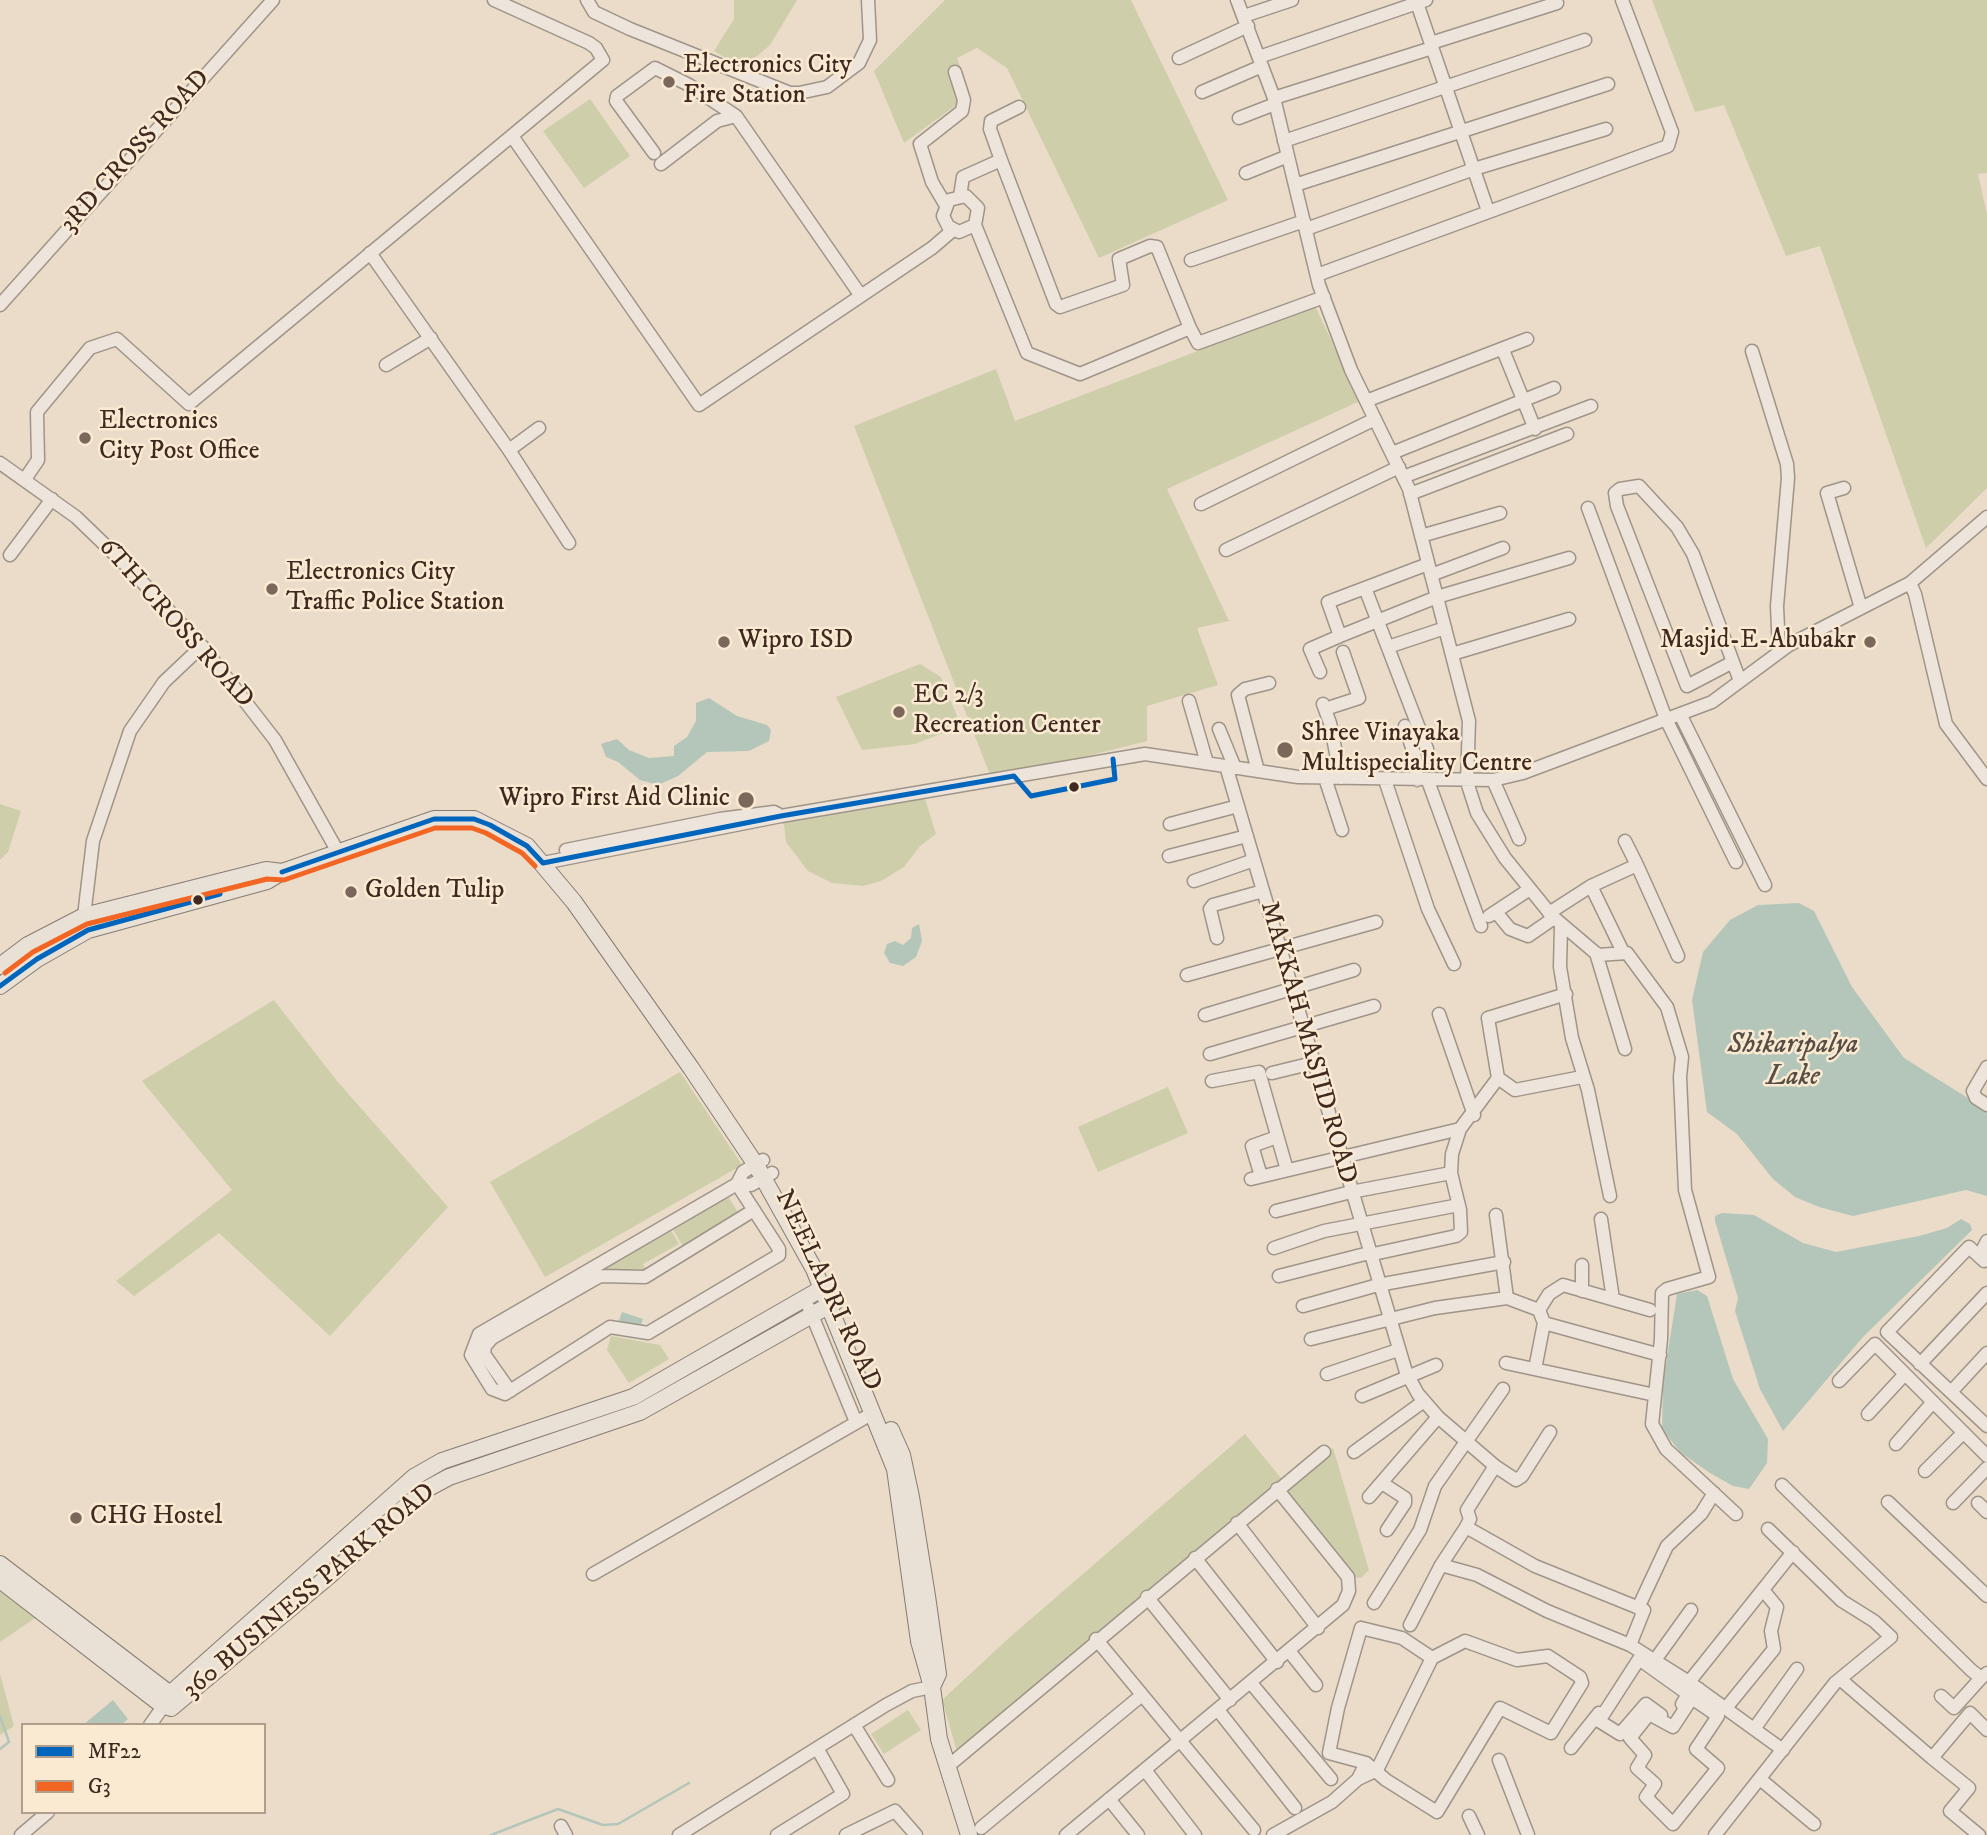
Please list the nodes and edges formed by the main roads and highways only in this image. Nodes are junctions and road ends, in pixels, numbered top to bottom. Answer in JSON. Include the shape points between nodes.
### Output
{"nodes":[{"id":1,"x":282,"y":872,"type":"junction"},
{"id":2,"x":86,"y":923,"type":"junction"},
{"id":3,"x":0,"y":966,"type":"edge"},
{"id":4,"x":0,"y":985,"type":"edge"},
{"id":5,"x":825,"y":1287,"type":"junction"},
{"id":6,"x":832,"y":1304,"type":"junction"},
{"id":7,"x":0,"y":1564,"type":"edge"},
{"id":8,"x":0,"y":1580,"type":"edge"},
{"id":9,"x":921,"y":1597,"type":"junction"},
{"id":10,"x":167,"y":1700,"type":"junction"},
{"id":11,"x":968,"y":1831,"type":"edge"}],
"edges":[{"from":1,"to":2,"type":"main road","via":[[220,894]]},
{"from":1,"to":2,"type":"main road","via":[[266,870]]},
{"from":1,"to":5,"type":"main road","name":"NEELADRI ROAD","via":[[434,819],[474,819],[545,859],[763,1169]]},
{"from":2,"to":3,"type":"main road","via":[[28,945]]},
{"from":2,"to":4,"type":"main road"},
{"from":5,"to":6,"type":"main road","name":"NEELADRI ROAD"},
{"from":5,"to":10,"type":"main road","name":"360 BUSINESS PARK ROAD","via":[[633,1397],[442,1461],[414,1477]]},
{"from":6,"to":9,"type":"main road","name":"NEELADRI ROAD","via":[[895,1469]]},
{"from":6,"to":9,"type":"main road","name":"NEELADRI ROAD","via":[[902,1455]]},
{"from":6,"to":10,"type":"main road","name":"360 BUSINESS PARK ROAD","via":[[640,1412],[449,1477],[423,1491],[183,1700],[171,1708]]},
{"from":7,"to":10,"type":"main road","name":"360 BUSINESS PARK ROAD"},
{"from":8,"to":10,"type":"main road","name":"360 BUSINESS PARK ROAD"},
{"from":9,"to":11,"type":"main road","name":"NEELADRI ROAD","via":[[938,1674],[932,1687],[947,1767]]}]}
